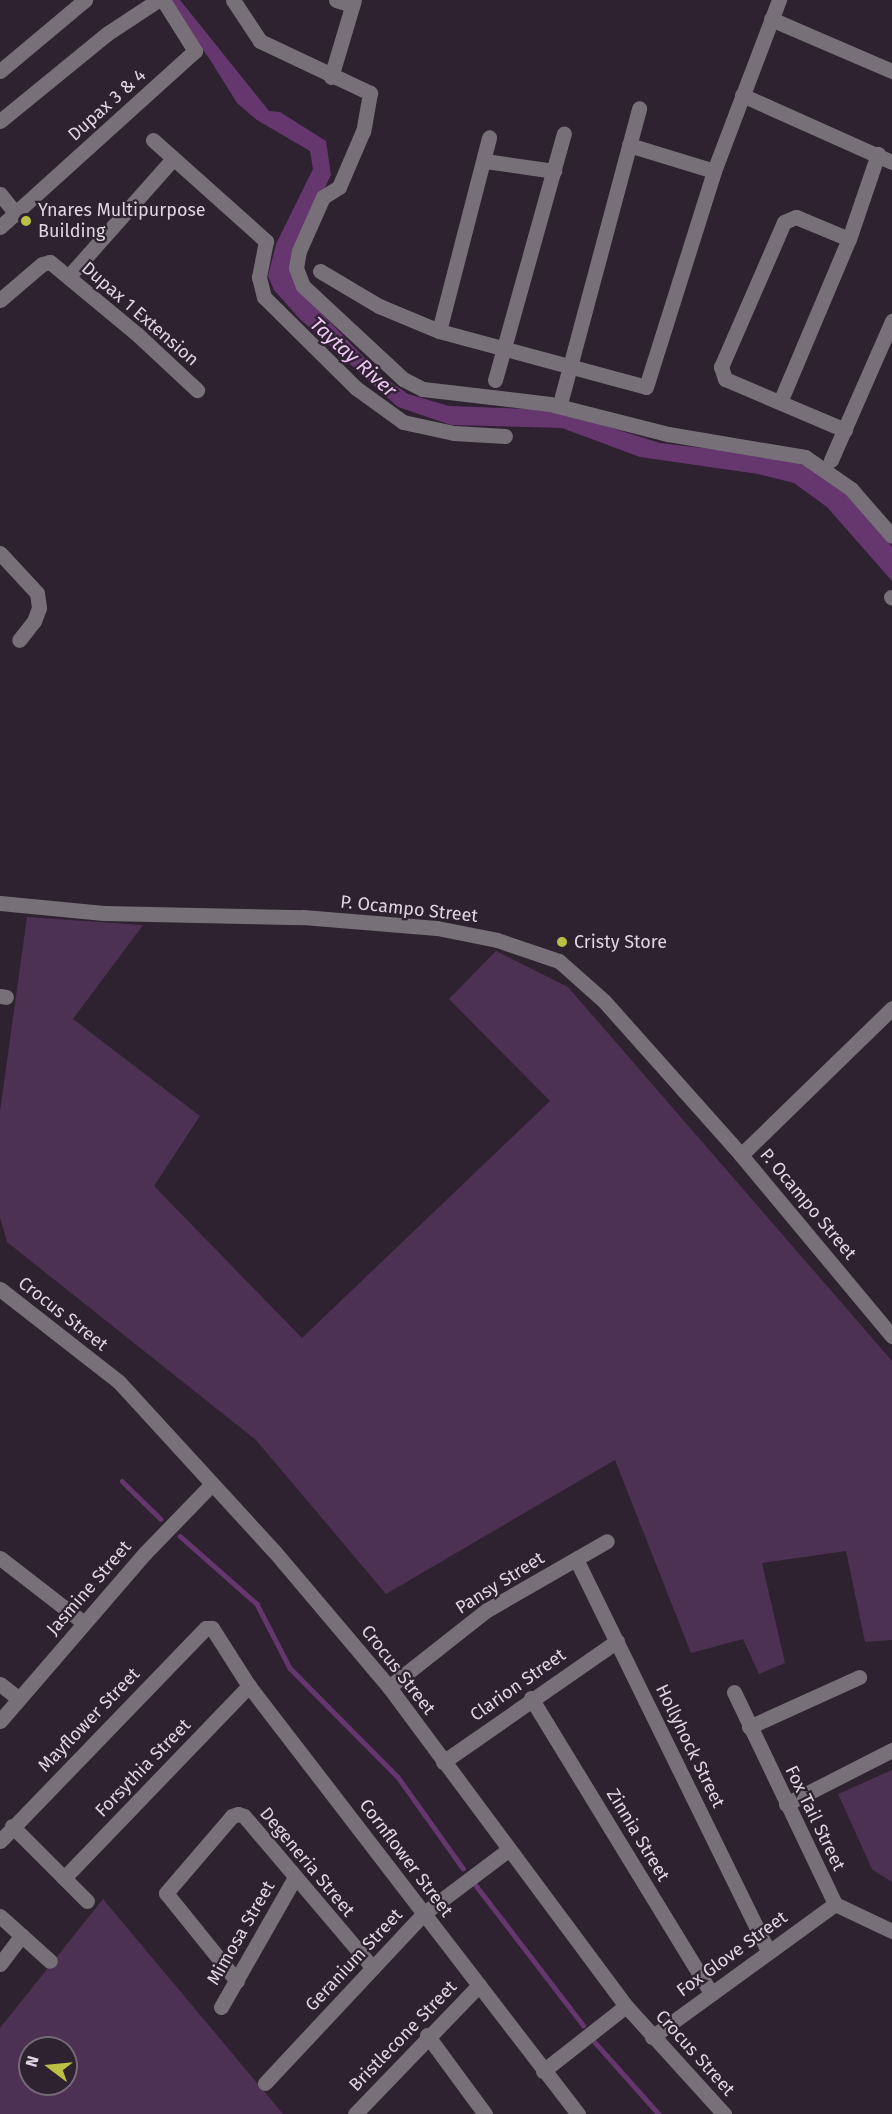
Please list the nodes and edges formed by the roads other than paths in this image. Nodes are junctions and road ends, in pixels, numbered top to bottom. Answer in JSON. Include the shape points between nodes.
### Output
{"nodes":[{"id":1,"x":85,"y":0,"type":"edge"},
{"id":2,"x":161,"y":0,"type":"edge"},
{"id":3,"x":233,"y":0,"type":"edge"},
{"id":4,"x":336,"y":0,"type":"edge"},
{"id":5,"x":779,"y":0,"type":"edge"},
{"id":6,"x":353,"y":3,"type":"edge"},
{"id":7,"x":771,"y":19,"type":"junction"},
{"id":8,"x":0,"y":71,"type":"edge"},
{"id":9,"x":892,"y":71,"type":"edge"},
{"id":10,"x":331,"y":77,"type":"junction"},
{"id":11,"x":742,"y":95,"type":"junction"},
{"id":12,"x":639,"y":108,"type":"dead end"},
{"id":13,"x":0,"y":121,"type":"edge"},
{"id":14,"x":564,"y":133,"type":"dead end"},
{"id":15,"x":489,"y":137,"type":"dead end"},
{"id":16,"x":153,"y":140,"type":"dead end"},
{"id":17,"x":629,"y":145,"type":"junction"},
{"id":18,"x":878,"y":154,"type":"junction"},
{"id":19,"x":174,"y":159,"type":"junction"},
{"id":20,"x":485,"y":161,"type":"junction"},
{"id":21,"x":892,"y":162,"type":"edge"},
{"id":22,"x":554,"y":171,"type":"junction"},
{"id":23,"x":714,"y":171,"type":"junction"},
{"id":24,"x":0,"y":194,"type":"edge"},
{"id":25,"x":16,"y":214,"type":"junction"},
{"id":26,"x":0,"y":227,"type":"edge"},
{"id":27,"x":849,"y":239,"type":"junction"},
{"id":28,"x":321,"y":271,"type":"dead end"},
{"id":29,"x":69,"y":276,"type":"junction"},
{"id":30,"x":0,"y":300,"type":"edge"},
{"id":31,"x":892,"y":321,"type":"edge"},
{"id":32,"x":439,"y":331,"type":"junction"},
{"id":33,"x":505,"y":347,"type":"junction"},
{"id":34,"x":570,"y":366,"type":"junction"},
{"id":35,"x":495,"y":380,"type":"dead end"},
{"id":36,"x":197,"y":390,"type":"dead end"},
{"id":37,"x":561,"y":400,"type":"dead end"},
{"id":38,"x":780,"y":402,"type":"junction"},
{"id":39,"x":844,"y":430,"type":"junction"},
{"id":40,"x":505,"y":436,"type":"dead end"},
{"id":41,"x":831,"y":460,"type":"dead end"},
{"id":42,"x":892,"y":536,"type":"edge"},
{"id":43,"x":0,"y":553,"type":"edge"},
{"id":44,"x":19,"y":640,"type":"dead end"},
{"id":45,"x":0,"y":903,"type":"edge"},
{"id":46,"x":892,"y":1008,"type":"edge"},
{"id":47,"x":741,"y":1155,"type":"junction"},
{"id":48,"x":0,"y":1289,"type":"edge"},
{"id":49,"x":892,"y":1336,"type":"edge"},
{"id":50,"x":211,"y":1485,"type":"junction"},
{"id":51,"x":607,"y":1540,"type":"dead end"},
{"id":52,"x":0,"y":1558,"type":"edge"},
{"id":53,"x":576,"y":1559,"type":"junction"},
{"id":54,"x":84,"y":1623,"type":"junction"},
{"id":55,"x":206,"y":1628,"type":"joint"},
{"id":56,"x":616,"y":1641,"type":"junction"},
{"id":57,"x":859,"y":1677,"type":"dead end"},
{"id":58,"x":0,"y":1684,"type":"edge"},
{"id":59,"x":249,"y":1686,"type":"junction"},
{"id":60,"x":389,"y":1688,"type":"junction"},
{"id":61,"x":734,"y":1692,"type":"dead end"},
{"id":62,"x":531,"y":1698,"type":"junction"},
{"id":63,"x":19,"y":1699,"type":"junction"},
{"id":64,"x":0,"y":1720,"type":"edge"},
{"id":65,"x":749,"y":1727,"type":"junction"},
{"id":66,"x":892,"y":1750,"type":"edge"},
{"id":67,"x":443,"y":1762,"type":"junction"},
{"id":68,"x":786,"y":1804,"type":"junction"},
{"id":69,"x":12,"y":1826,"type":"junction"},
{"id":70,"x":0,"y":1841,"type":"edge"},
{"id":71,"x":508,"y":1850,"type":"junction"},
{"id":72,"x":64,"y":1878,"type":"junction"},
{"id":73,"x":294,"y":1879,"type":"junction"},
{"id":74,"x":87,"y":1901,"type":"dead end"},
{"id":75,"x":836,"y":1904,"type":"junction"},
{"id":76,"x":423,"y":1914,"type":"junction"},
{"id":77,"x":0,"y":1916,"type":"edge"},
{"id":78,"x":892,"y":1931,"type":"edge"},
{"id":79,"x":22,"y":1935,"type":"junction"},
{"id":80,"x":768,"y":1951,"type":"junction"},
{"id":81,"x":50,"y":1961,"type":"dead end"},
{"id":82,"x":0,"y":1964,"type":"edge"},
{"id":83,"x":373,"y":1968,"type":"junction"},
{"id":84,"x":237,"y":1981,"type":"junction"},
{"id":85,"x":479,"y":1985,"type":"junction"},
{"id":86,"x":711,"y":1993,"type":"junction"},
{"id":87,"x":626,"y":2006,"type":"junction"},
{"id":88,"x":221,"y":2007,"type":"dead end"},
{"id":89,"x":427,"y":2035,"type":"junction"},
{"id":90,"x":652,"y":2037,"type":"junction"},
{"id":91,"x":543,"y":2071,"type":"junction"},
{"id":92,"x":265,"y":2083,"type":"dead end"},
{"id":93,"x":573,"y":2109,"type":"edge"},
{"id":94,"x":355,"y":2114,"type":"edge"},
{"id":95,"x":485,"y":2114,"type":"edge"},
{"id":96,"x":555,"y":2114,"type":"edge"},
{"id":97,"x":724,"y":2114,"type":"edge"}],
"edges":[{"from":1,"to":8,"type":"street"},
{"from":2,"to":13,"type":"street","name":"Dupax 3 & 4","via":[[108,33]]},
{"from":2,"to":25,"type":"street","name":"Dupax 3 & 4","via":[[195,51]]},
{"from":3,"to":10,"type":"street","via":[[260,41]]},
{"from":4,"to":6,"type":"street"},
{"from":5,"to":7,"type":"street"},
{"from":6,"to":10,"type":"street"},
{"from":7,"to":9,"type":"street"},
{"from":7,"to":11,"type":"street"},
{"from":10,"to":42,"type":"street","via":[[370,93],[363,131],[339,187],[323,197],[299,250],[296,268],[303,286],[403,379],[423,389],[550,404],[668,434],[805,457],[851,489]]},
{"from":11,"to":18,"type":"street"},
{"from":11,"to":23,"type":"street"},
{"from":12,"to":17,"type":"street"},
{"from":14,"to":22,"type":"street"},
{"from":15,"to":20,"type":"street"},
{"from":16,"to":19,"type":"street"},
{"from":17,"to":23,"type":"street"},
{"from":17,"to":34,"type":"street"},
{"from":18,"to":21,"type":"street"},
{"from":18,"to":27,"type":"street"},
{"from":19,"to":29,"type":"street"},
{"from":19,"to":40,"type":"street","via":[[266,241],[259,277],[264,297],[356,388],[404,422],[454,433]]},
{"from":20,"to":22,"type":"street"},
{"from":20,"to":32,"type":"street"},
{"from":22,"to":33,"type":"street"},
{"from":23,"to":34,"type":"street","via":[[646,387]]},
{"from":24,"to":25,"type":"street"},
{"from":25,"to":26,"type":"street","name":"Dupax 3 & 4"},
{"from":27,"to":38,"type":"street"},
{"from":27,"to":38,"type":"street","via":[[796,217],[784,222],[721,367],[725,379]]},
{"from":28,"to":32,"type":"street","via":[[379,306]]},
{"from":29,"to":30,"type":"street","name":"Dupax 1 Extension","via":[[50,262],[42,264]]},
{"from":29,"to":36,"type":"street","name":"Dupax 1 Extension"},
{"from":31,"to":39,"type":"street"},
{"from":32,"to":33,"type":"street"},
{"from":33,"to":34,"type":"street"},
{"from":33,"to":35,"type":"street"},
{"from":34,"to":37,"type":"street"},
{"from":38,"to":39,"type":"street"},
{"from":39,"to":41,"type":"street"},
{"from":43,"to":44,"type":"street","via":[[37,593],[39,608]]},
{"from":45,"to":47,"type":"street","name":"P. Ocampo Street","via":[[104,912],[303,917],[437,928],[530,949],[559,961],[580,977]]},
{"from":46,"to":47,"type":"street"},
{"from":47,"to":49,"type":"street","name":"P. Ocampo Street"},
{"from":48,"to":50,"type":"street","name":"Crocus Street","via":[[119,1382]]},
{"from":50,"to":54,"type":"street","name":"Jasmine Street"},
{"from":50,"to":60,"type":"street","name":"Crocus Street","via":[[274,1551]]},
{"from":51,"to":53,"type":"street","name":"Pansy Street"},
{"from":52,"to":54,"type":"street"},
{"from":53,"to":56,"type":"street","name":"Hollyhock Street"},
{"from":53,"to":60,"type":"street","name":"Pansy Street","via":[[487,1610]]},
{"from":54,"to":63,"type":"street","name":"Jasmine Street"},
{"from":55,"to":59,"type":"street","name":"Cornflower Street","via":[[216,1631]]},
{"from":55,"to":69,"type":"street","name":"Mayflower Street"},
{"from":56,"to":62,"type":"street","name":"Clarion Street"},
{"from":56,"to":80,"type":"street","name":"Hollyhock Street"},
{"from":57,"to":65,"type":"street"},
{"from":58,"to":63,"type":"street"},
{"from":59,"to":72,"type":"street","name":"Forsythia Street"},
{"from":59,"to":76,"type":"street","name":"Cornflower Street"},
{"from":60,"to":67,"type":"street","name":"Crocus Street"},
{"from":61,"to":65,"type":"street","name":"Fox Tail Street"},
{"from":62,"to":67,"type":"street","name":"Clarion Street"},
{"from":62,"to":86,"type":"street","name":"Zinnia Street"},
{"from":63,"to":64,"type":"street","name":"Jasmine Street"},
{"from":65,"to":68,"type":"street","name":"Fox Tail Street"},
{"from":66,"to":68,"type":"street"},
{"from":67,"to":71,"type":"street","name":"Crocus Street"},
{"from":68,"to":75,"type":"street","name":"Fox Tail Street"},
{"from":69,"to":70,"type":"street","name":"Mayflower Street"},
{"from":69,"to":72,"type":"street"},
{"from":71,"to":76,"type":"street","name":"Geranium Street"},
{"from":71,"to":87,"type":"street","name":"Crocus Street"},
{"from":72,"to":74,"type":"street"},
{"from":73,"to":83,"type":"street","name":"Degeneria Street"},
{"from":73,"to":84,"type":"street","name":"Mimosa Street"},
{"from":73,"to":84,"type":"street","name":"Degeneria Street","via":[[244,1816],[238,1814],[170,1885],[168,1900]]},
{"from":75,"to":78,"type":"street"},
{"from":75,"to":80,"type":"street","name":"Fox Glove Street"},
{"from":76,"to":83,"type":"street","name":"Geranium Street"},
{"from":76,"to":85,"type":"street","name":"Cornflower Street"},
{"from":77,"to":79,"type":"street"},
{"from":79,"to":81,"type":"street"},
{"from":79,"to":82,"type":"street"},
{"from":80,"to":86,"type":"street","name":"Fox Glove Street"},
{"from":83,"to":92,"type":"street","name":"Geranium Street"},
{"from":84,"to":88,"type":"street","name":"Mimosa Street"},
{"from":85,"to":89,"type":"street","name":"Bristlecone Street"},
{"from":85,"to":91,"type":"street","name":"Cornflower Street"},
{"from":86,"to":90,"type":"street","name":"Fox Glove Street"},
{"from":87,"to":90,"type":"street","name":"Crocus Street"},
{"from":87,"to":91,"type":"street"},
{"from":89,"to":94,"type":"street","name":"Bristlecone Street"},
{"from":89,"to":95,"type":"street"},
{"from":90,"to":97,"type":"street","name":"Crocus Street"},
{"from":91,"to":93,"type":"street","name":"Cornflower Street"},
{"from":93,"to":96,"type":"street"}]}
